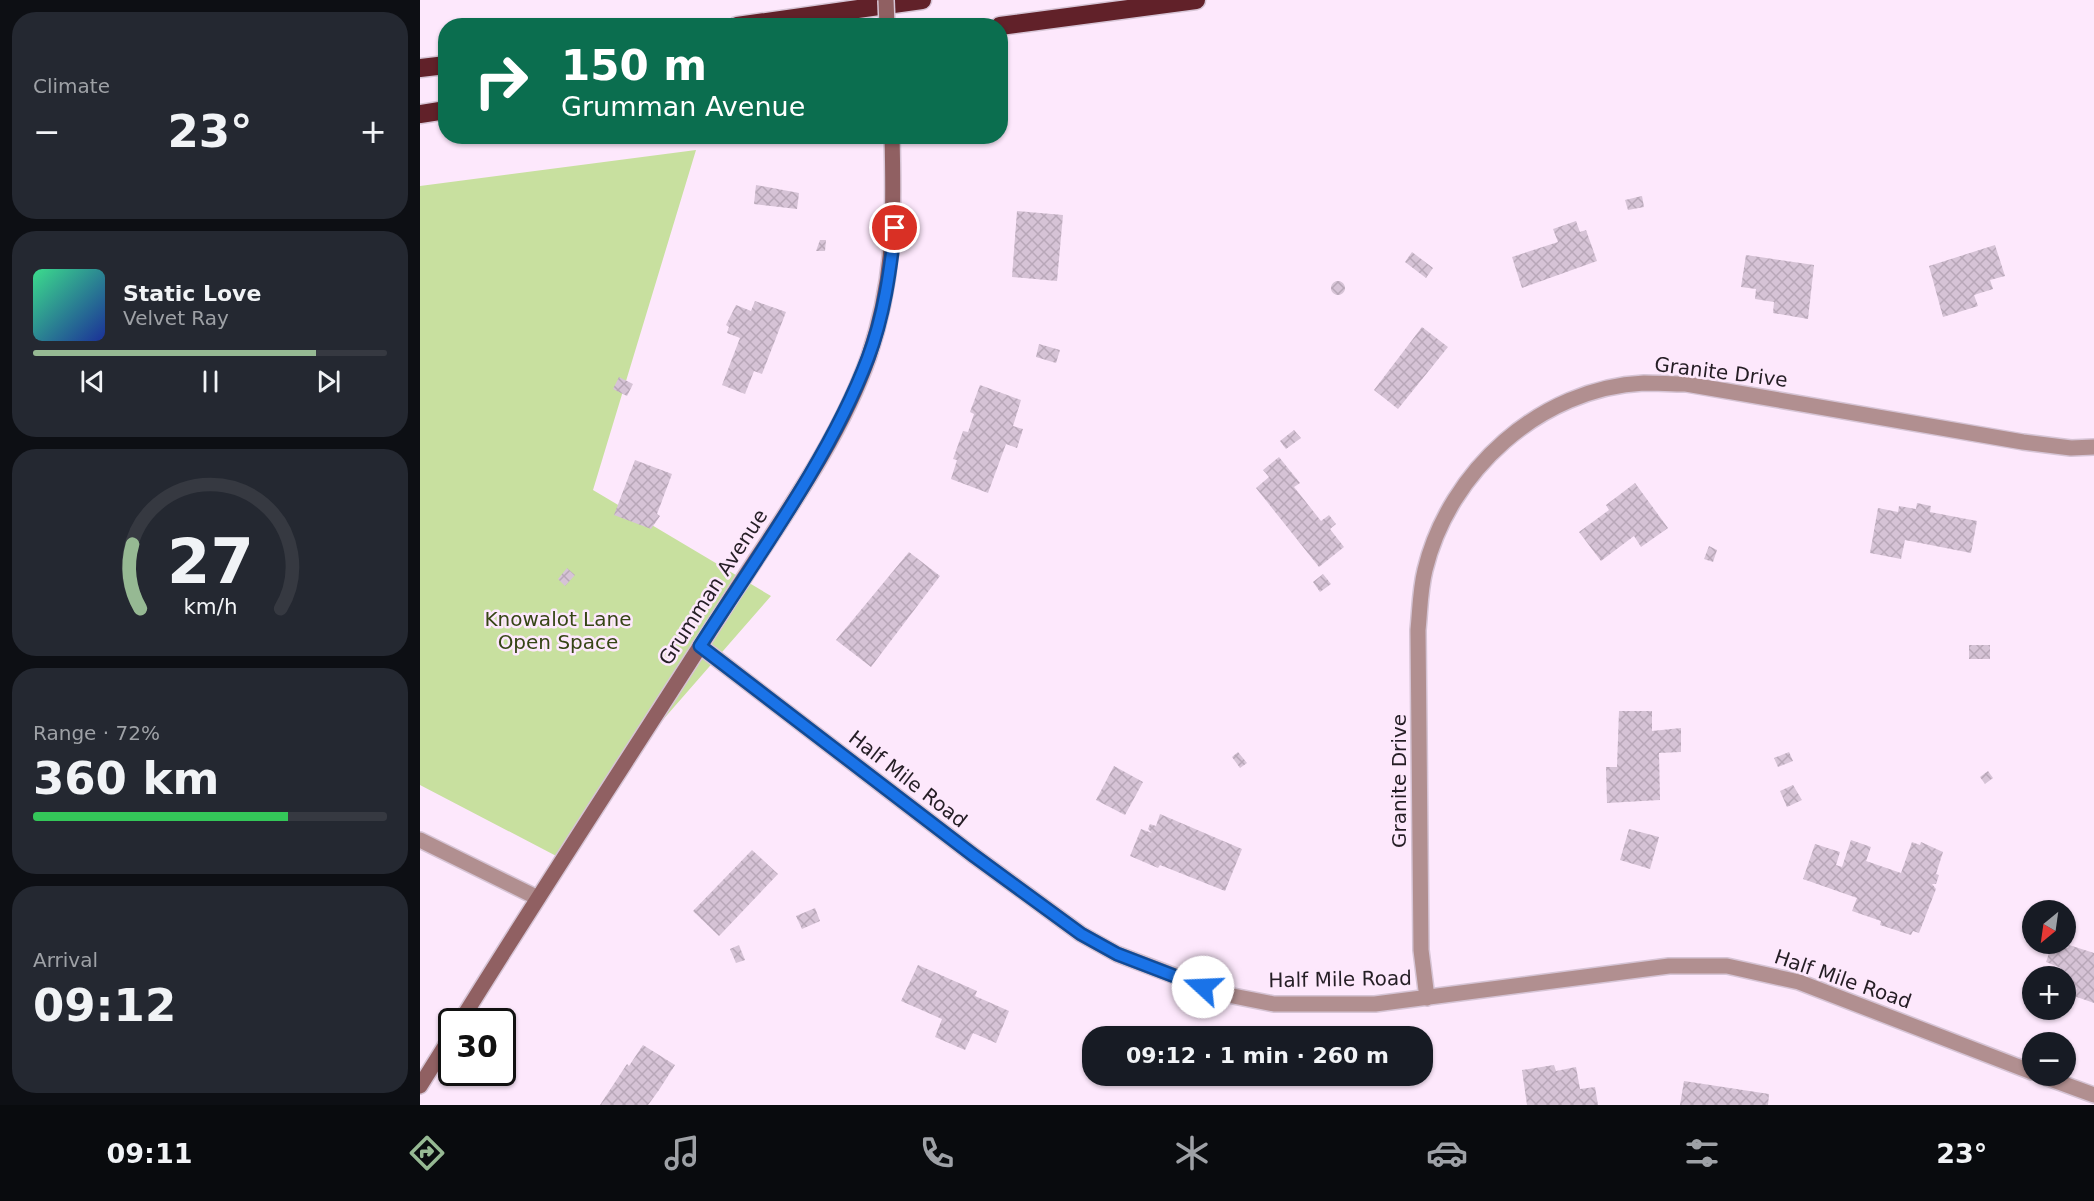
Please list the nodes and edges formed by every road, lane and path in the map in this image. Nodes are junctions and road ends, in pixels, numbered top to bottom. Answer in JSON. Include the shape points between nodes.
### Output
{"nodes":[{"id":1,"x":886,"y":0,"type":"edge"},
{"id":2,"x":922,"y":0,"type":"edge"},
{"id":3,"x":1196,"y":0,"type":"edge"},
{"id":4,"x":794,"y":18,"type":"edge"},
{"id":5,"x":887,"y":18,"type":"edge"},
{"id":6,"x":1008,"y":25,"type":"edge"},
{"id":7,"x":438,"y":66,"type":"edge"},
{"id":8,"x":420,"y":68,"type":"edge"},
{"id":9,"x":438,"y":111,"type":"edge"},
{"id":10,"x":420,"y":114,"type":"edge"},
{"id":11,"x":892,"y":144,"type":"edge"},
{"id":12,"x":2094,"y":447,"type":"edge"},
{"id":13,"x":700,"y":646,"type":"junction"},
{"id":14,"x":420,"y":840,"type":"edge"},
{"id":15,"x":538,"y":898,"type":"junction"},
{"id":16,"x":1427,"y":998,"type":"junction"},
{"id":17,"x":469,"y":1008,"type":"edge"},
{"id":18,"x":438,"y":1057,"type":"edge"},
{"id":19,"x":2022,"y":1068,"type":"edge"},
{"id":20,"x":420,"y":1086,"type":"edge"},
{"id":21,"x":2069,"y":1086,"type":"edge"},
{"id":22,"x":2094,"y":1095,"type":"edge"}],
"edges":[{"from":1,"to":5,"type":"street","bridge":true},
{"from":2,"to":4,"type":"highway"},
{"from":3,"to":6,"type":"highway"},
{"from":7,"to":8,"type":"highway"},
{"from":9,"to":10,"type":"highway"},
{"from":11,"to":13,"type":"street","name":"Grumman Avenue","via":[[892,249],[882,310],[869,356],[820,455]]},
{"from":12,"to":16,"type":"street","name":"Granite Drive","via":[[2023,442],[1686,384],[1643,383],[1594,393],[1551,410],[1503,442],[1466,483],[1447,513],[1421,593],[1421,950]]},
{"from":13,"to":15,"type":"street","name":"Grumman Avenue"},
{"from":13,"to":16,"type":"street","name":"Half Mile Road","via":[[973,855],[1081,934],[1117,954],[1223,994],[1274,1004],[1375,1004]]},
{"from":14,"to":15,"type":"street"},
{"from":15,"to":17,"type":"street","name":"Grumman Avenue"},
{"from":16,"to":19,"type":"street","name":"Half Mile Road","via":[[1658,967],[1727,966],[1799,982]]},
{"from":18,"to":20,"type":"street"},
{"from":21,"to":22,"type":"street"}]}
